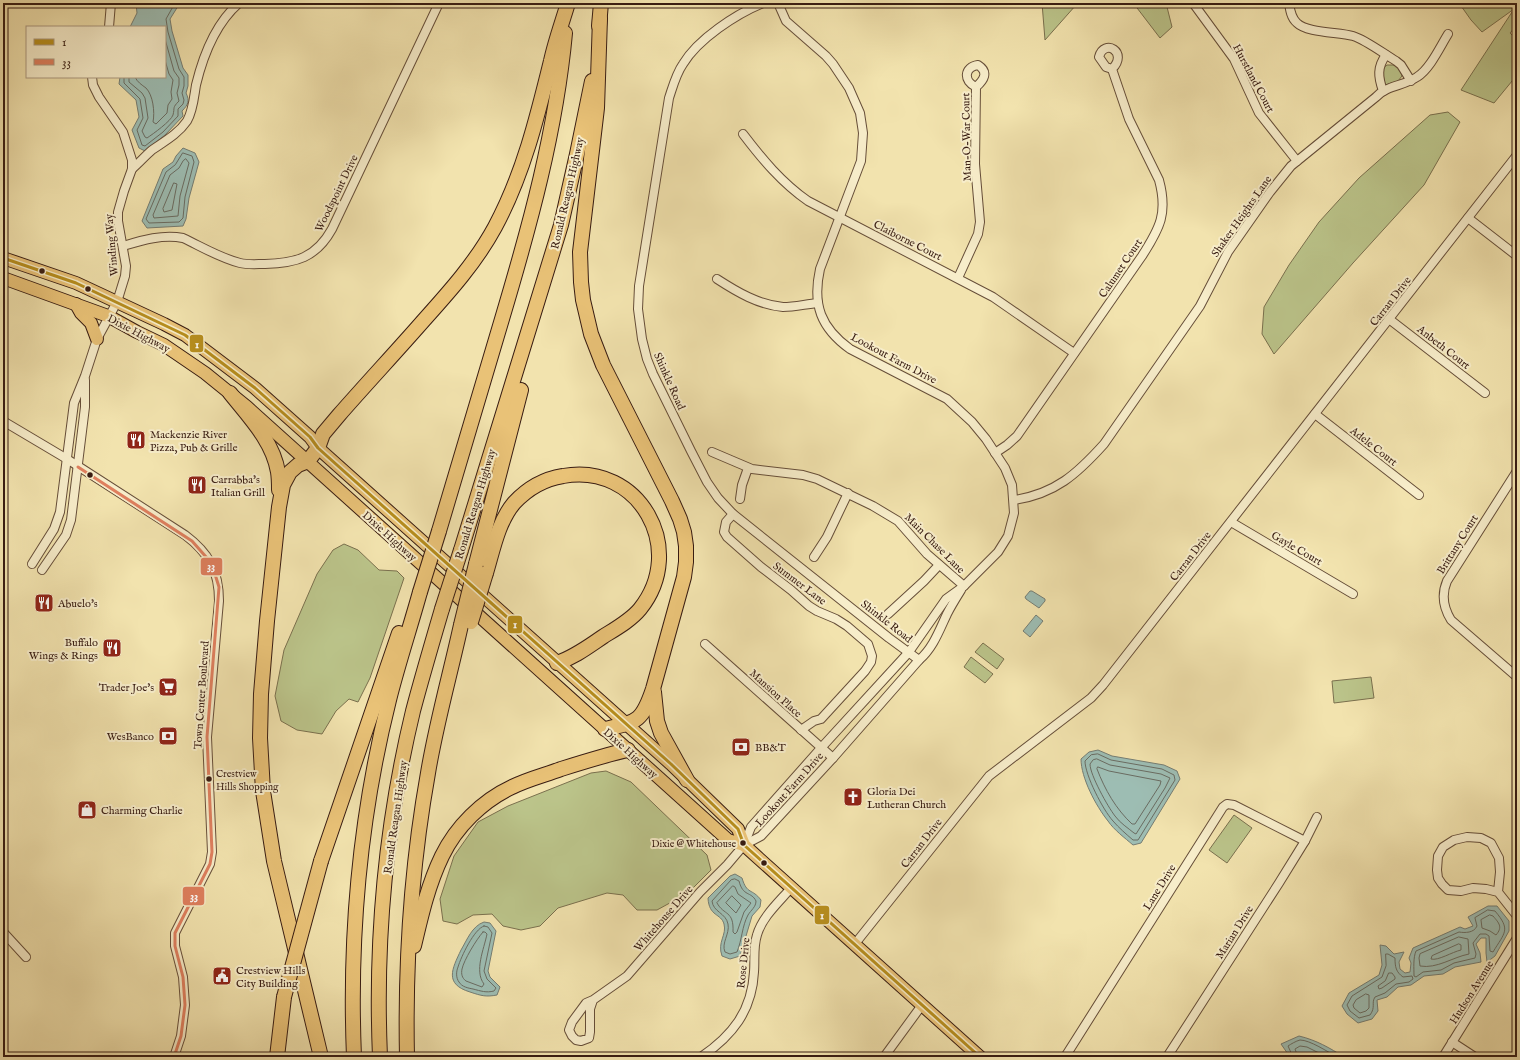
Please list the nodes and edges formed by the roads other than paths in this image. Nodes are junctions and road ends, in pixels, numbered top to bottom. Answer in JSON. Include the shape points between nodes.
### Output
{"nodes":[{"id":1,"x":111,"y":3,"type":"edge"},
{"id":2,"x":239,"y":3,"type":"edge"},
{"id":3,"x":439,"y":3,"type":"edge"},
{"id":4,"x":568,"y":3,"type":"edge"},
{"id":5,"x":601,"y":3,"type":"edge"},
{"id":6,"x":762,"y":3,"type":"edge"},
{"id":7,"x":778,"y":3,"type":"edge"},
{"id":8,"x":1194,"y":3,"type":"edge"},
{"id":9,"x":1289,"y":3,"type":"edge"},
{"id":10,"x":600,"y":18,"type":"junction"},
{"id":11,"x":109,"y":26,"type":"edge"},
{"id":12,"x":1448,"y":34,"type":"dead end"},
{"id":13,"x":1386,"y":55,"type":"junction"},
{"id":14,"x":1112,"y":69,"type":"dead end"},
{"id":15,"x":92,"y":78,"type":"edge"},
{"id":16,"x":1411,"y":80,"type":"junction"},
{"id":17,"x":976,"y":87,"type":"dead end"},
{"id":18,"x":1383,"y":91,"type":"junction"},
{"id":19,"x":743,"y":134,"type":"dead end"},
{"id":20,"x":1517,"y":155,"type":"edge"},
{"id":21,"x":1297,"y":161,"type":"junction"},
{"id":22,"x":132,"y":169,"type":"junction"},
{"id":23,"x":840,"y":217,"type":"junction"},
{"id":24,"x":1468,"y":218,"type":"junction"},
{"id":25,"x":123,"y":246,"type":"junction"},
{"id":26,"x":1517,"y":256,"type":"edge"},
{"id":27,"x":3,"y":258,"type":"edge"},
{"id":28,"x":3,"y":278,"type":"edge"},
{"id":29,"x":958,"y":278,"type":"junction"},
{"id":30,"x":717,"y":279,"type":"dead end"},
{"id":31,"x":116,"y":302,"type":"junction"},
{"id":32,"x":818,"y":303,"type":"junction"},
{"id":33,"x":76,"y":304,"type":"junction"},
{"id":34,"x":538,"y":304,"type":"junction"},
{"id":35,"x":108,"y":316,"type":"junction"},
{"id":36,"x":1389,"y":319,"type":"junction"},
{"id":37,"x":97,"y":339,"type":"junction"},
{"id":38,"x":1074,"y":353,"type":"junction"},
{"id":39,"x":85,"y":376,"type":"junction"},
{"id":40,"x":230,"y":393,"type":"junction"},
{"id":41,"x":1485,"y":393,"type":"dead end"},
{"id":42,"x":1315,"y":414,"type":"junction"},
{"id":43,"x":3,"y":421,"type":"edge"},
{"id":44,"x":318,"y":448,"type":"junction"},
{"id":45,"x":712,"y":452,"type":"dead end"},
{"id":46,"x":995,"y":453,"type":"junction"},
{"id":47,"x":67,"y":459,"type":"junction"},
{"id":48,"x":308,"y":461,"type":"junction"},
{"id":49,"x":78,"y":467,"type":"junction"},
{"id":50,"x":748,"y":468,"type":"junction"},
{"id":51,"x":1516,"y":476,"type":"edge"},
{"id":52,"x":848,"y":493,"type":"junction"},
{"id":53,"x":1419,"y":495,"type":"dead end"},
{"id":54,"x":740,"y":499,"type":"dead end"},
{"id":55,"x":1014,"y":500,"type":"junction"},
{"id":56,"x":279,"y":507,"type":"junction"},
{"id":57,"x":733,"y":514,"type":"junction"},
{"id":58,"x":1231,"y":522,"type":"junction"},
{"id":59,"x":814,"y":557,"type":"dead end"},
{"id":60,"x":32,"y":564,"type":"dead end"},
{"id":61,"x":939,"y":565,"type":"junction"},
{"id":62,"x":481,"y":569,"type":"junction"},
{"id":63,"x":42,"y":570,"type":"dead end"},
{"id":64,"x":964,"y":586,"type":"junction"},
{"id":65,"x":420,"y":592,"type":"junction"},
{"id":66,"x":1353,"y":594,"type":"dead end"},
{"id":67,"x":888,"y":614,"type":"dead end"},
{"id":68,"x":705,"y":644,"type":"dead end"},
{"id":69,"x":909,"y":652,"type":"junction"},
{"id":70,"x":919,"y":660,"type":"junction"},
{"id":71,"x":557,"y":663,"type":"junction"},
{"id":72,"x":1517,"y":678,"type":"edge"},
{"id":73,"x":653,"y":689,"type":"junction"},
{"id":74,"x":627,"y":724,"type":"junction"},
{"id":75,"x":605,"y":729,"type":"junction"},
{"id":76,"x":801,"y":730,"type":"junction"},
{"id":77,"x":821,"y":748,"type":"junction"},
{"id":78,"x":628,"y":750,"type":"junction"},
{"id":79,"x":833,"y":758,"type":"junction"},
{"id":80,"x":687,"y":780,"type":"junction"},
{"id":81,"x":1317,"y":817,"type":"dead end"},
{"id":82,"x":1305,"y":841,"type":"junction"},
{"id":83,"x":744,"y":845,"type":"junction"},
{"id":84,"x":791,"y":888,"type":"junction"},
{"id":85,"x":1498,"y":892,"type":"junction"},
{"id":86,"x":1517,"y":916,"type":"edge"},
{"id":87,"x":3,"y":932,"type":"edge"},
{"id":88,"x":1517,"y":938,"type":"edge"},
{"id":89,"x":854,"y":945,"type":"junction"},
{"id":90,"x":26,"y":957,"type":"dead end"},
{"id":91,"x":407,"y":972,"type":"junction"},
{"id":92,"x":593,"y":1000,"type":"junction"},
{"id":93,"x":922,"y":1005,"type":"junction"},
{"id":94,"x":1452,"y":1042,"type":"junction"},
{"id":95,"x":174,"y":1057,"type":"edge"},
{"id":96,"x":277,"y":1057,"type":"edge"},
{"id":97,"x":321,"y":1057,"type":"edge"},
{"id":98,"x":354,"y":1057,"type":"edge"},
{"id":99,"x":380,"y":1057,"type":"edge"},
{"id":100,"x":407,"y":1057,"type":"edge"},
{"id":101,"x":701,"y":1057,"type":"edge"},
{"id":102,"x":884,"y":1057,"type":"edge"},
{"id":103,"x":980,"y":1057,"type":"edge"},
{"id":104,"x":1065,"y":1057,"type":"edge"},
{"id":105,"x":1167,"y":1057,"type":"edge"},
{"id":106,"x":1443,"y":1057,"type":"edge"},
{"id":107,"x":1475,"y":1057,"type":"edge"}],
"edges":[{"from":1,"to":11,"type":"street"},
{"from":2,"to":22,"type":"street","via":[[218,30],[204,59],[188,119],[178,131]]},
{"from":3,"to":25,"type":"street","name":"Woodspoint Drive","via":[[332,229],[314,251],[282,264],[245,264],[176,236],[152,238]]},
{"from":4,"to":44,"type":"highway","via":[[530,140],[517,176],[485,245],[463,276],[335,419],[323,434]]},
{"from":4,"to":65,"type":"highway","bridge":true,"via":[[557,100],[527,234]]},
{"from":5,"to":10,"type":"highway","name":"Ronald Reagan Highway"},
{"from":6,"to":57,"type":"street","name":"Shinkle Road","via":[[706,39],[690,54],[678,72],[669,98],[639,286],[638,309],[642,339],[653,374],[707,482]]},
{"from":7,"to":23,"type":"street","name":"Lookout Farm Drive","via":[[786,21],[833,64],[849,88],[860,113],[863,133],[861,161]]},
{"from":8,"to":21,"type":"street","name":"Hurstland Court","via":[[1234,59],[1259,113]]},
{"from":9,"to":13,"type":"street","via":[[1291,14],[1299,25],[1354,36]]},
{"from":10,"to":34,"type":"highway","name":"Ronald Reagan Highway","via":[[592,79],[577,154],[561,226]]},
{"from":10,"to":73,"type":"highway","via":[[598,108],[580,252],[583,300],[596,349],[675,507],[686,546],[684,577]]},
{"from":12,"to":16,"type":"street","name":"Shaker Heights Lane","via":[[1424,71]]},
{"from":13,"to":16,"type":"street","via":[[1401,65]]},
{"from":13,"to":18,"type":"street","via":[[1378,71]]},
{"from":14,"to":38,"type":"street","name":"Calumet Court","via":[[1129,119],[1159,180],[1162,190],[1162,216],[1156,235]]},
{"from":15,"to":22,"type":"street","name":"Winding Way","via":[[99,97],[123,132],[132,160]]},
{"from":16,"to":18,"type":"street","name":"Shaker Heights Lane"},
{"from":17,"to":29,"type":"street","name":"Man-O-War Court","via":[[975,164],[980,222],[978,234]]},
{"from":18,"to":21,"type":"street","name":"Shaker Heights Lane"},
{"from":19,"to":23,"type":"street","name":"Claiborne Court","via":[[795,192]]},
{"from":20,"to":24,"type":"street","name":"Carran Drive"},
{"from":21,"to":55,"type":"street","name":"Shaker Heights Lane","via":[[1270,192],[1228,252],[1200,306],[1104,444],[1073,476],[1059,486],[1038,495]]},
{"from":22,"to":25,"type":"street","name":"Winding Way","via":[[118,212]]},
{"from":23,"to":29,"type":"street","name":"Claiborne Court"},
{"from":23,"to":32,"type":"street","name":"Lookout Farm Drive","via":[[817,280]]},
{"from":24,"to":26,"type":"street"},
{"from":24,"to":36,"type":"street","name":"Carran Drive"},
{"from":25,"to":31,"type":"street","name":"Winding Way","via":[[126,276]]},
{"from":27,"to":31,"type":"main road","name":"Dixie Highway","via":[[76,283]]},
{"from":28,"to":33,"type":"main road","name":"Dixie Highway"},
{"from":29,"to":38,"type":"street","name":"Claiborne Court","via":[[993,297]]},
{"from":30,"to":32,"type":"street","via":[[734,290],[770,305],[788,307]]},
{"from":31,"to":35,"type":"street"},
{"from":31,"to":44,"type":"main road","name":"Dixie Highway","via":[[185,335],[209,352],[256,388],[310,437]]},
{"from":32,"to":46,"type":"street","name":"Lookout Farm Drive","via":[[826,326],[838,340],[850,349],[947,399],[972,422]]},
{"from":33,"to":35,"type":"main road","name":"Dixie Highway"},
{"from":33,"to":37,"type":"main road","via":[[91,324]]},
{"from":34,"to":62,"type":"highway","via":[[537,340],[516,404]]},
{"from":34,"to":99,"type":"highway","name":"Ronald Reagan Highway","bridge":true,"via":[[442,609],[413,712],[395,805],[383,912],[379,986]]},
{"from":35,"to":37,"type":"street"},
{"from":35,"to":40,"type":"main road","name":"Dixie Highway","via":[[164,345]]},
{"from":35,"to":44,"type":"main road","via":[[121,314],[134,317],[180,341],[259,400],[308,444]]},
{"from":36,"to":41,"type":"street","name":"Anbeth Court"},
{"from":36,"to":42,"type":"street","name":"Carran Drive"},
{"from":37,"to":39,"type":"street"},
{"from":38,"to":46,"type":"street","name":"Calumet Court","via":[[1017,436]]},
{"from":39,"to":47,"type":"street","via":[[74,403]]},
{"from":39,"to":49,"type":"street","via":[[85,407]]},
{"from":40,"to":48,"type":"main road","name":"Dixie Highway"},
{"from":40,"to":56,"type":"highway","via":[[272,451],[278,473]]},
{"from":42,"to":53,"type":"street","name":"Adele Court"},
{"from":42,"to":58,"type":"street","name":"Carran Drive"},
{"from":43,"to":47,"type":"street","name":"Town Center Boulevard"},
{"from":44,"to":48,"type":"highway"},
{"from":44,"to":71,"type":"main road","name":"Dixie Highway"},
{"from":45,"to":50,"type":"street","name":"Main Chase Lane"},
{"from":46,"to":55,"type":"street","name":"Lookout Farm Drive","via":[[1012,485]]},
{"from":47,"to":49,"type":"street","name":"Town Center Boulevard"},
{"from":47,"to":60,"type":"street","via":[[60,512],[54,529]]},
{"from":48,"to":56,"type":"highway","via":[[298,464],[287,476]]},
{"from":48,"to":75,"type":"main road","name":"Dixie Highway"},
{"from":49,"to":63,"type":"street","via":[[71,520],[66,535]]},
{"from":49,"to":95,"type":"street","name":"Town Center Boulevard","via":[[198,544],[215,571],[219,587],[206,737],[212,852],[210,864],[175,933],[185,1005],[181,1036]]},
{"from":50,"to":52,"type":"street","name":"Main Chase Lane","via":[[762,472],[803,475]]},
{"from":50,"to":54,"type":"street"},
{"from":51,"to":72,"type":"street","name":"Brittany Court","via":[[1447,581],[1443,598],[1451,620]]},
{"from":52,"to":59,"type":"street","via":[[827,537]]},
{"from":52,"to":61,"type":"street","name":"Main Chase Lane","via":[[898,521]]},
{"from":55,"to":64,"type":"street","name":"Lookout Farm Drive","via":[[1013,521],[1005,542]]},
{"from":56,"to":97,"type":"highway","via":[[260,694],[263,790],[274,861]]},
{"from":57,"to":69,"type":"street","name":"Shinkle Road"},
{"from":57,"to":76,"type":"street","name":"Summer Lane","via":[[726,522],[724,532],[727,537],[809,606],[847,626],[868,644],[871,650],[871,662],[865,671],[821,720],[814,721]]},
{"from":58,"to":66,"type":"street","name":"Gayle Court"},
{"from":58,"to":89,"type":"street","name":"Carran Drive","via":[[1103,685],[1091,698],[989,776]]},
{"from":61,"to":64,"type":"street","name":"Main Chase Lane"},
{"from":61,"to":67,"type":"street"},
{"from":62,"to":71,"type":"highway","via":[[506,515],[525,493],[539,483],[569,474],[594,476],[620,486],[640,503],[653,524],[659,545],[660,556],[655,584],[640,609],[628,621],[569,659]]},
{"from":62,"to":91,"type":"highway","bridge":true,"via":[[439,719],[428,773],[415,853]]},
{"from":64,"to":69,"type":"street","name":"Lookout Farm Drive","via":[[946,599]]},
{"from":64,"to":70,"type":"street","name":"Lookout Farm Drive","via":[[934,642]]},
{"from":65,"to":96,"type":"highway","bridge":true,"via":[[404,617],[321,861],[284,997]]},
{"from":65,"to":98,"type":"highway","via":[[389,700],[367,811],[357,903],[353,991]]},
{"from":68,"to":76,"type":"street","name":"Mansion Place"},
{"from":69,"to":70,"type":"street","name":"Shinkle Road"},
{"from":69,"to":77,"type":"street","name":"Lookout Farm Drive"},
{"from":70,"to":79,"type":"street","name":"Lookout Farm Drive"},
{"from":71,"to":74,"type":"main road","name":"Dixie Highway"},
{"from":73,"to":74,"type":"highway","via":[[640,718]]},
{"from":73,"to":80,"type":"highway","via":[[660,733]]},
{"from":74,"to":75,"type":"highway"},
{"from":74,"to":80,"type":"main road","name":"Dixie Highway"},
{"from":75,"to":78,"type":"main road","name":"Dixie Highway"},
{"from":76,"to":77,"type":"street","name":"Mansion Place"},
{"from":77,"to":79,"type":"street","name":"Mansion Place"},
{"from":77,"to":83,"type":"street","name":"Lookout Farm Drive","via":[[752,827]]},
{"from":78,"to":83,"type":"main road","name":"Dixie Highway","via":[[728,840]]},
{"from":78,"to":91,"type":"highway","via":[[512,787],[499,794],[467,820],[442,855],[436,870]]},
{"from":79,"to":83,"type":"street","name":"Lookout Farm Drive","via":[[762,836]]},
{"from":80,"to":83,"type":"main road","name":"Dixie Highway","via":[[738,829]]},
{"from":81,"to":82,"type":"street","name":"Marian Drive"},
{"from":82,"to":104,"type":"street","name":"Lane Drive","via":[[1234,805],[1227,804],[1223,807]]},
{"from":82,"to":105,"type":"street","name":"Marian Drive"},
{"from":83,"to":84,"type":"main road","name":"Dixie Highway"},
{"from":83,"to":92,"type":"street","name":"Whitehouse Drive","via":[[627,976]]},
{"from":84,"to":89,"type":"main road","name":"Dixie Highway"},
{"from":84,"to":101,"type":"street","name":"Rose Drive","via":[[757,934],[753,984],[743,1014],[731,1032]]},
{"from":85,"to":85,"type":"street","via":[[1499,858],[1491,843],[1481,838],[1467,837],[1454,840],[1443,847],[1438,856],[1436,870],[1438,878],[1448,890],[1461,891],[1473,888]]},
{"from":85,"to":86,"type":"street"},
{"from":87,"to":90,"type":"street"},
{"from":88,"to":94,"type":"street","name":"Hudson Avenue"},
{"from":89,"to":93,"type":"main road","name":"Dixie Highway"},
{"from":91,"to":100,"type":"highway"},
{"from":92,"to":92,"type":"street","name":"Whitehouse Drive","via":[[586,1003],[572,1022],[569,1030],[576,1040],[589,1038],[590,1009]]},
{"from":93,"to":102,"type":"street"},
{"from":93,"to":103,"type":"main road","name":"Dixie Highway"},
{"from":94,"to":106,"type":"street","name":"Hudson Avenue"},
{"from":94,"to":107,"type":"street"}]}
